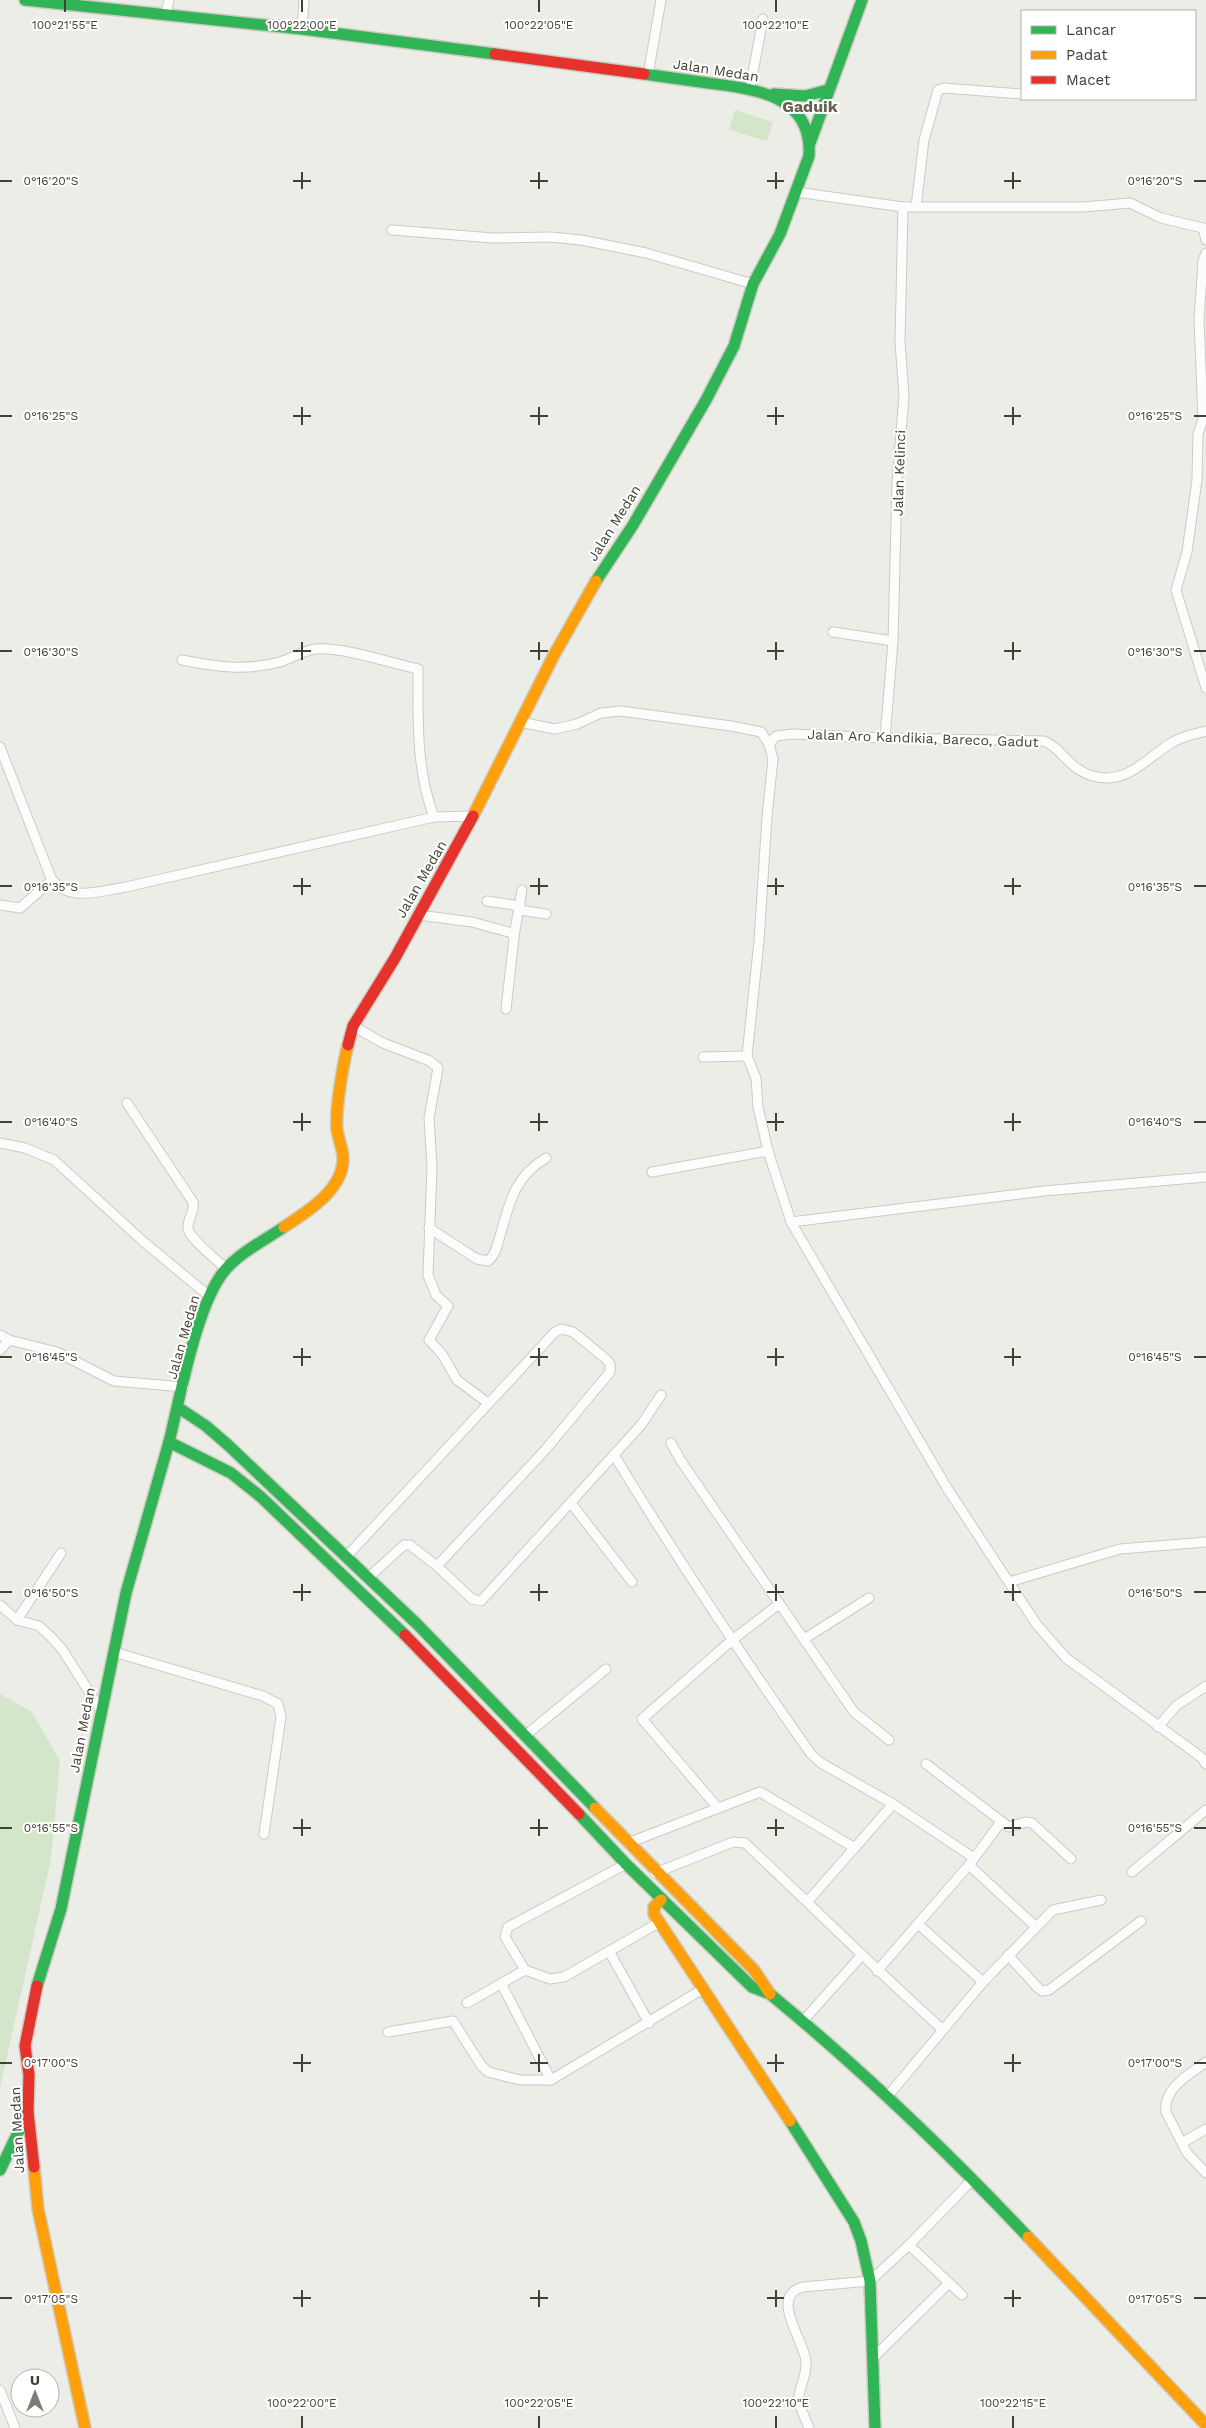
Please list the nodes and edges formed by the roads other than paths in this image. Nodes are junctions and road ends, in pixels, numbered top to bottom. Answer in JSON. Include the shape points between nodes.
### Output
{"nodes":[{"id":1,"x":25,"y":0,"type":"edge"},
{"id":2,"x":169,"y":0,"type":"edge"},
{"id":3,"x":304,"y":0,"type":"edge"},
{"id":4,"x":661,"y":0,"type":"edge"},
{"id":5,"x":862,"y":0,"type":"edge"},
{"id":6,"x":166,"y":13,"type":"junction"},
{"id":7,"x":763,"y":19,"type":"dead end"},
{"id":8,"x":302,"y":29,"type":"junction"},
{"id":9,"x":648,"y":75,"type":"junction"},
{"id":10,"x":750,"y":88,"type":"junction"},
{"id":11,"x":828,"y":90,"type":"junction"},
{"id":12,"x":772,"y":94,"type":"junction"},
{"id":13,"x":1021,"y":94,"type":"edge"},
{"id":14,"x":810,"y":143,"type":"junction"},
{"id":15,"x":796,"y":192,"type":"junction"},
{"id":16,"x":903,"y":207,"type":"junction"},
{"id":17,"x":916,"y":207,"type":"junction"},
{"id":18,"x":392,"y":230,"type":"dead end"},
{"id":19,"x":1206,"y":240,"type":"edge"},
{"id":20,"x":1206,"y":253,"type":"edge"},
{"id":21,"x":753,"y":284,"type":"junction"},
{"id":22,"x":833,"y":632,"type":"dead end"},
{"id":23,"x":893,"y":641,"type":"junction"},
{"id":24,"x":182,"y":660,"type":"dead end"},
{"id":25,"x":1206,"y":688,"type":"edge"},
{"id":26,"x":520,"y":722,"type":"junction"},
{"id":27,"x":1206,"y":731,"type":"edge"},
{"id":28,"x":885,"y":738,"type":"junction"},
{"id":29,"x":769,"y":744,"type":"junction"},
{"id":30,"x":0,"y":747,"type":"edge"},
{"id":31,"x":473,"y":816,"type":"junction"},
{"id":32,"x":434,"y":817,"type":"junction"},
{"id":33,"x":52,"y":880,"type":"junction"},
{"id":34,"x":522,"y":890,"type":"dead end"},
{"id":35,"x":487,"y":901,"type":"dead end"},
{"id":36,"x":0,"y":906,"type":"edge"},
{"id":37,"x":519,"y":908,"type":"junction"},
{"id":38,"x":546,"y":914,"type":"dead end"},
{"id":39,"x":419,"y":915,"type":"junction"},
{"id":40,"x":514,"y":936,"type":"junction"},
{"id":41,"x":506,"y":1009,"type":"dead end"},
{"id":42,"x":354,"y":1026,"type":"junction"},
{"id":43,"x":747,"y":1056,"type":"junction"},
{"id":44,"x":703,"y":1057,"type":"dead end"},
{"id":45,"x":127,"y":1103,"type":"dead end"},
{"id":46,"x":0,"y":1143,"type":"edge"},
{"id":47,"x":768,"y":1151,"type":"junction"},
{"id":48,"x":546,"y":1158,"type":"dead end"},
{"id":49,"x":652,"y":1172,"type":"dead end"},
{"id":50,"x":1206,"y":1177,"type":"edge"},
{"id":51,"x":791,"y":1222,"type":"junction"},
{"id":52,"x":429,"y":1228,"type":"junction"},
{"id":53,"x":226,"y":1269,"type":"junction"},
{"id":54,"x":209,"y":1296,"type":"junction"},
{"id":55,"x":0,"y":1335,"type":"edge"},
{"id":56,"x":9,"y":1340,"type":"junction"},
{"id":57,"x":0,"y":1350,"type":"edge"},
{"id":58,"x":184,"y":1388,"type":"junction"},
{"id":59,"x":662,"y":1395,"type":"dead end"},
{"id":60,"x":488,"y":1403,"type":"junction"},
{"id":61,"x":179,"y":1408,"type":"junction"},
{"id":62,"x":169,"y":1442,"type":"junction"},
{"id":63,"x":671,"y":1443,"type":"dead end"},
{"id":64,"x":614,"y":1455,"type":"junction"},
{"id":65,"x":571,"y":1503,"type":"junction"},
{"id":66,"x":1206,"y":1542,"type":"edge"},
{"id":67,"x":61,"y":1553,"type":"dead end"},
{"id":68,"x":347,"y":1556,"type":"junction"},
{"id":69,"x":437,"y":1566,"type":"junction"},
{"id":70,"x":369,"y":1577,"type":"junction"},
{"id":71,"x":632,"y":1582,"type":"dead end"},
{"id":72,"x":1009,"y":1582,"type":"junction"},
{"id":73,"x":869,"y":1598,"type":"dead end"},
{"id":74,"x":779,"y":1604,"type":"junction"},
{"id":75,"x":0,"y":1605,"type":"edge"},
{"id":76,"x":17,"y":1620,"type":"junction"},
{"id":77,"x":804,"y":1639,"type":"junction"},
{"id":78,"x":731,"y":1641,"type":"junction"},
{"id":79,"x":114,"y":1652,"type":"junction"},
{"id":80,"x":606,"y":1669,"type":"dead end"},
{"id":81,"x":1206,"y":1686,"type":"edge"},
{"id":82,"x":100,"y":1709,"type":"junction"},
{"id":83,"x":1158,"y":1727,"type":"junction"},
{"id":84,"x":526,"y":1735,"type":"junction"},
{"id":85,"x":889,"y":1740,"type":"dead end"},
{"id":86,"x":1204,"y":1758,"type":"edge"},
{"id":87,"x":926,"y":1764,"type":"dead end"},
{"id":88,"x":587,"y":1800,"type":"junction"},
{"id":89,"x":893,"y":1804,"type":"junction"},
{"id":90,"x":718,"y":1808,"type":"junction"},
{"id":91,"x":1206,"y":1810,"type":"edge"},
{"id":92,"x":576,"y":1811,"type":"junction"},
{"id":93,"x":1001,"y":1822,"type":"junction"},
{"id":94,"x":264,"y":1834,"type":"dead end"},
{"id":95,"x":628,"y":1843,"type":"junction"},
{"id":96,"x":855,"y":1848,"type":"junction"},
{"id":97,"x":1070,"y":1859,"type":"dead end"},
{"id":98,"x":971,"y":1862,"type":"junction"},
{"id":99,"x":626,"y":1864,"type":"junction"},
{"id":100,"x":1132,"y":1872,"type":"dead end"},
{"id":101,"x":655,"y":1873,"type":"junction"},
{"id":102,"x":672,"y":1889,"type":"junction"},
{"id":103,"x":661,"y":1900,"type":"junction"},
{"id":104,"x":1100,"y":1900,"type":"dead end"},
{"id":105,"x":808,"y":1901,"type":"junction"},
{"id":106,"x":1141,"y":1921,"type":"dead end"},
{"id":107,"x":660,"y":1922,"type":"junction"},
{"id":108,"x":918,"y":1924,"type":"junction"},
{"id":109,"x":1035,"y":1926,"type":"junction"},
{"id":110,"x":609,"y":1951,"type":"junction"},
{"id":111,"x":1008,"y":1955,"type":"junction"},
{"id":112,"x":860,"y":1956,"type":"junction"},
{"id":113,"x":525,"y":1970,"type":"junction"},
{"id":114,"x":877,"y":1971,"type":"junction"},
{"id":115,"x":983,"y":1982,"type":"junction"},
{"id":116,"x":502,"y":1984,"type":"junction"},
{"id":117,"x":703,"y":1989,"type":"junction"},
{"id":118,"x":770,"y":1994,"type":"junction"},
{"id":119,"x":466,"y":2002,"type":"dead end"},
{"id":120,"x":802,"y":2021,"type":"junction"},
{"id":121,"x":648,"y":2023,"type":"junction"},
{"id":122,"x":942,"y":2030,"type":"junction"},
{"id":123,"x":388,"y":2032,"type":"dead end"},
{"id":124,"x":1206,"y":2062,"type":"edge"},
{"id":125,"x":551,"y":2080,"type":"junction"},
{"id":126,"x":887,"y":2097,"type":"junction"},
{"id":127,"x":28,"y":2112,"type":"junction"},
{"id":128,"x":1206,"y":2129,"type":"edge"},
{"id":129,"x":1182,"y":2143,"type":"junction"},
{"id":130,"x":0,"y":2170,"type":"edge"},
{"id":131,"x":1206,"y":2173,"type":"edge"},
{"id":132,"x":973,"y":2178,"type":"junction"},
{"id":133,"x":909,"y":2245,"type":"junction"},
{"id":134,"x":870,"y":2281,"type":"junction"},
{"id":135,"x":949,"y":2283,"type":"junction"},
{"id":136,"x":962,"y":2296,"type":"dead end"},
{"id":137,"x":873,"y":2358,"type":"junction"},
{"id":138,"x":0,"y":2390,"type":"edge"},
{"id":139,"x":1203,"y":2418,"type":"edge"},
{"id":140,"x":15,"y":2428,"type":"edge"},
{"id":141,"x":85,"y":2428,"type":"edge"},
{"id":142,"x":809,"y":2428,"type":"edge"},
{"id":143,"x":875,"y":2428,"type":"edge"}],
"edges":[{"from":1,"to":6,"type":"main road","name":"Jalan Medan"},
{"from":2,"to":6,"type":"street"},
{"from":3,"to":8,"type":"street"},
{"from":4,"to":9,"type":"street"},
{"from":5,"to":11,"type":"main road"},
{"from":6,"to":8,"type":"main road","name":"Jalan Medan"},
{"from":7,"to":10,"type":"street"},
{"from":8,"to":9,"type":"main road","name":"Jalan Medan"},
{"from":9,"to":10,"type":"main road","name":"Jalan Medan"},
{"from":10,"to":12,"type":"main road","name":"Jalan Medan"},
{"from":11,"to":12,"type":"main road","via":[[806,96]]},
{"from":11,"to":14,"type":"main road"},
{"from":12,"to":14,"type":"main road","name":"Jalan Medan","via":[[795,112],[806,128]]},
{"from":13,"to":17,"type":"street","via":[[938,90],[924,140]]},
{"from":14,"to":15,"type":"main road","name":"Jalan Medan","via":[[809,156]]},
{"from":15,"to":16,"type":"street"},
{"from":15,"to":21,"type":"main road","name":"Jalan Medan","via":[[780,234]]},
{"from":16,"to":17,"type":"street"},
{"from":16,"to":23,"type":"street","name":"Jalan Kelinci","via":[[900,342],[904,396],[897,482]]},
{"from":17,"to":19,"type":"street","via":[[1084,207],[1130,203],[1161,218],[1203,228]]},
{"from":18,"to":21,"type":"street","via":[[493,238],[581,240],[646,253]]},
{"from":20,"to":25,"type":"street","via":[[1202,261],[1199,319],[1202,419],[1198,434],[1197,480],[1187,552],[1176,590]]},
{"from":21,"to":26,"type":"main road","name":"Jalan Medan","via":[[734,346],[706,400],[633,525],[587,595]]},
{"from":22,"to":23,"type":"street"},
{"from":23,"to":28,"type":"street","name":"Jalan Kelinci"},
{"from":24,"to":32,"type":"street","via":[[229,669],[282,661],[317,649],[347,652],[418,669],[420,763]]},
{"from":26,"to":29,"type":"street","via":[[554,729],[577,724],[601,713],[621,711],[761,732]]},
{"from":26,"to":31,"type":"main road","name":"Jalan Medan"},
{"from":27,"to":28,"type":"street","name":"Jalan Aro Kandikia, Bareco, Gadut","via":[[1172,742],[1133,772],[1110,778],[1093,776],[1071,766],[1052,745],[1044,741]]},
{"from":28,"to":29,"type":"street","name":"Jalan Aro Kandikia, Bareco, Gadut","via":[[792,734],[776,736]]},
{"from":29,"to":43,"type":"street","via":[[773,759]]},
{"from":30,"to":33,"type":"street"},
{"from":31,"to":32,"type":"street"},
{"from":31,"to":39,"type":"main road","name":"Jalan Medan"},
{"from":32,"to":33,"type":"street","via":[[126,888],[74,893]]},
{"from":33,"to":36,"type":"street","via":[[20,908]]},
{"from":34,"to":37,"type":"street"},
{"from":35,"to":37,"type":"street"},
{"from":37,"to":38,"type":"street"},
{"from":37,"to":40,"type":"street"},
{"from":39,"to":40,"type":"street","via":[[472,922],[510,932]]},
{"from":39,"to":42,"type":"main road","name":"Jalan Medan"},
{"from":40,"to":41,"type":"street"},
{"from":42,"to":52,"type":"street","via":[[383,1043],[430,1061],[438,1068],[429,1118],[432,1167]]},
{"from":42,"to":53,"type":"main road","name":"Jalan Medan","via":[[344,1059],[337,1128],[343,1156],[336,1181],[307,1212]]},
{"from":43,"to":44,"type":"street"},
{"from":43,"to":47,"type":"street","via":[[756,1078],[758,1107]]},
{"from":45,"to":53,"type":"street","via":[[193,1202],[188,1226],[190,1234]]},
{"from":46,"to":54,"type":"street","via":[[25,1148],[59,1164]]},
{"from":47,"to":49,"type":"street"},
{"from":47,"to":51,"type":"street"},
{"from":48,"to":52,"type":"street","via":[[518,1182],[496,1251],[488,1261],[477,1259]]},
{"from":50,"to":51,"type":"street","via":[[1044,1191]]},
{"from":51,"to":72,"type":"street","via":[[947,1488]]},
{"from":52,"to":60,"type":"street","via":[[428,1278],[436,1295],[448,1306],[429,1340],[442,1354],[457,1380]]},
{"from":53,"to":54,"type":"main road","name":"Jalan Medan"},
{"from":54,"to":58,"type":"main road","name":"Jalan Medan"},
{"from":55,"to":56,"type":"street"},
{"from":56,"to":57,"type":"street"},
{"from":56,"to":58,"type":"street","via":[[53,1350],[114,1381]]},
{"from":58,"to":61,"type":"main road","name":"Jalan Medan"},
{"from":59,"to":64,"type":"street"},
{"from":60,"to":68,"type":"street"},
{"from":60,"to":69,"type":"street","via":[[559,1329],[573,1332],[610,1364],[608,1375],[546,1450]]},
{"from":61,"to":62,"type":"main road","name":"Jalan Medan"},
{"from":61,"to":68,"type":"main road","via":[[228,1445]]},
{"from":62,"to":79,"type":"main road","name":"Jalan Medan","via":[[133,1566]]},
{"from":62,"to":92,"type":"main road","via":[[220,1466],[254,1491],[380,1610]]},
{"from":63,"to":74,"type":"street"},
{"from":64,"to":65,"type":"street"},
{"from":64,"to":78,"type":"street"},
{"from":65,"to":69,"type":"street","via":[[481,1601],[472,1600]]},
{"from":65,"to":71,"type":"street"},
{"from":66,"to":72,"type":"street","via":[[1120,1549]]},
{"from":67,"to":76,"type":"street"},
{"from":68,"to":70,"type":"main road"},
{"from":69,"to":70,"type":"street","via":[[406,1544]]},
{"from":70,"to":84,"type":"main road"},
{"from":72,"to":83,"type":"street","via":[[1037,1625],[1066,1658]]},
{"from":73,"to":77,"type":"street"},
{"from":74,"to":77,"type":"street"},
{"from":74,"to":78,"type":"street"},
{"from":75,"to":76,"type":"street"},
{"from":76,"to":82,"type":"street","via":[[39,1626],[50,1636],[62,1649]]},
{"from":77,"to":85,"type":"street","via":[[854,1712]]},
{"from":78,"to":89,"type":"street","via":[[814,1757]]},
{"from":78,"to":90,"type":"street","via":[[642,1719]]},
{"from":79,"to":82,"type":"main road","name":"Jalan Medan"},
{"from":79,"to":94,"type":"street","via":[[263,1696],[278,1704],[281,1717]]},
{"from":80,"to":84,"type":"street"},
{"from":81,"to":83,"type":"street","via":[[1176,1706]]},
{"from":82,"to":127,"type":"main road","name":"Jalan Medan","via":[[61,1909],[33,1997],[25,2046],[29,2075]]},
{"from":83,"to":86,"type":"street"},
{"from":84,"to":88,"type":"main road"},
{"from":87,"to":93,"type":"street"},
{"from":88,"to":92,"type":"main road"},
{"from":88,"to":95,"type":"main road"},
{"from":89,"to":96,"type":"street"},
{"from":89,"to":98,"type":"street"},
{"from":90,"to":95,"type":"street"},
{"from":90,"to":96,"type":"street","via":[[760,1792]]},
{"from":91,"to":100,"type":"street"},
{"from":92,"to":99,"type":"main road"},
{"from":93,"to":97,"type":"street","via":[[1011,1827],[1031,1822]]},
{"from":93,"to":98,"type":"street"},
{"from":95,"to":101,"type":"main road"},
{"from":96,"to":105,"type":"street"},
{"from":98,"to":108,"type":"street"},
{"from":98,"to":109,"type":"street"},
{"from":99,"to":103,"type":"main road"},
{"from":99,"to":113,"type":"street","via":[[508,1927],[505,1937]]},
{"from":101,"to":102,"type":"main road"},
{"from":101,"to":105,"type":"street","via":[[740,1841]]},
{"from":102,"to":103,"type":"main road"},
{"from":102,"to":118,"type":"main road","via":[[754,1970]]},
{"from":103,"to":107,"type":"main road","via":[[653,1910]]},
{"from":103,"to":118,"type":"main road","via":[[752,1987]]},
{"from":104,"to":109,"type":"street","via":[[1056,1908]]},
{"from":105,"to":112,"type":"street"},
{"from":106,"to":111,"type":"street","via":[[1048,1990],[1038,1988]]},
{"from":107,"to":110,"type":"street"},
{"from":107,"to":117,"type":"main road"},
{"from":108,"to":114,"type":"street"},
{"from":108,"to":115,"type":"street"},
{"from":109,"to":111,"type":"street"},
{"from":110,"to":113,"type":"street","via":[[561,1978],[550,1979]]},
{"from":110,"to":121,"type":"street"},
{"from":111,"to":115,"type":"street"},
{"from":112,"to":114,"type":"street"},
{"from":112,"to":120,"type":"street"},
{"from":113,"to":116,"type":"street"},
{"from":114,"to":122,"type":"street"},
{"from":115,"to":122,"type":"street"},
{"from":116,"to":119,"type":"street"},
{"from":116,"to":125,"type":"street"},
{"from":117,"to":121,"type":"street"},
{"from":117,"to":134,"type":"main road","via":[[850,2215],[861,2241]]},
{"from":118,"to":120,"type":"main road"},
{"from":120,"to":126,"type":"main road"},
{"from":121,"to":125,"type":"street"},
{"from":122,"to":126,"type":"street"},
{"from":123,"to":125,"type":"street","via":[[453,2021],[488,2072],[520,2080]]},
{"from":124,"to":129,"type":"street","via":[[1176,2084],[1166,2104],[1166,2112]]},
{"from":126,"to":132,"type":"main road"},
{"from":127,"to":130,"type":"main road"},
{"from":127,"to":141,"type":"main road","name":"Jalan Medan","via":[[43,2238]]},
{"from":128,"to":129,"type":"street"},
{"from":129,"to":131,"type":"street"},
{"from":132,"to":133,"type":"street"},
{"from":132,"to":139,"type":"main road"},
{"from":133,"to":134,"type":"street"},
{"from":133,"to":135,"type":"street"},
{"from":134,"to":137,"type":"main road"},
{"from":134,"to":142,"type":"street","via":[[797,2288],[789,2296],[788,2306],[806,2360],[806,2375],[798,2401]]},
{"from":135,"to":136,"type":"street"},
{"from":135,"to":137,"type":"street"},
{"from":137,"to":143,"type":"main road"},
{"from":138,"to":140,"type":"street"}]}
